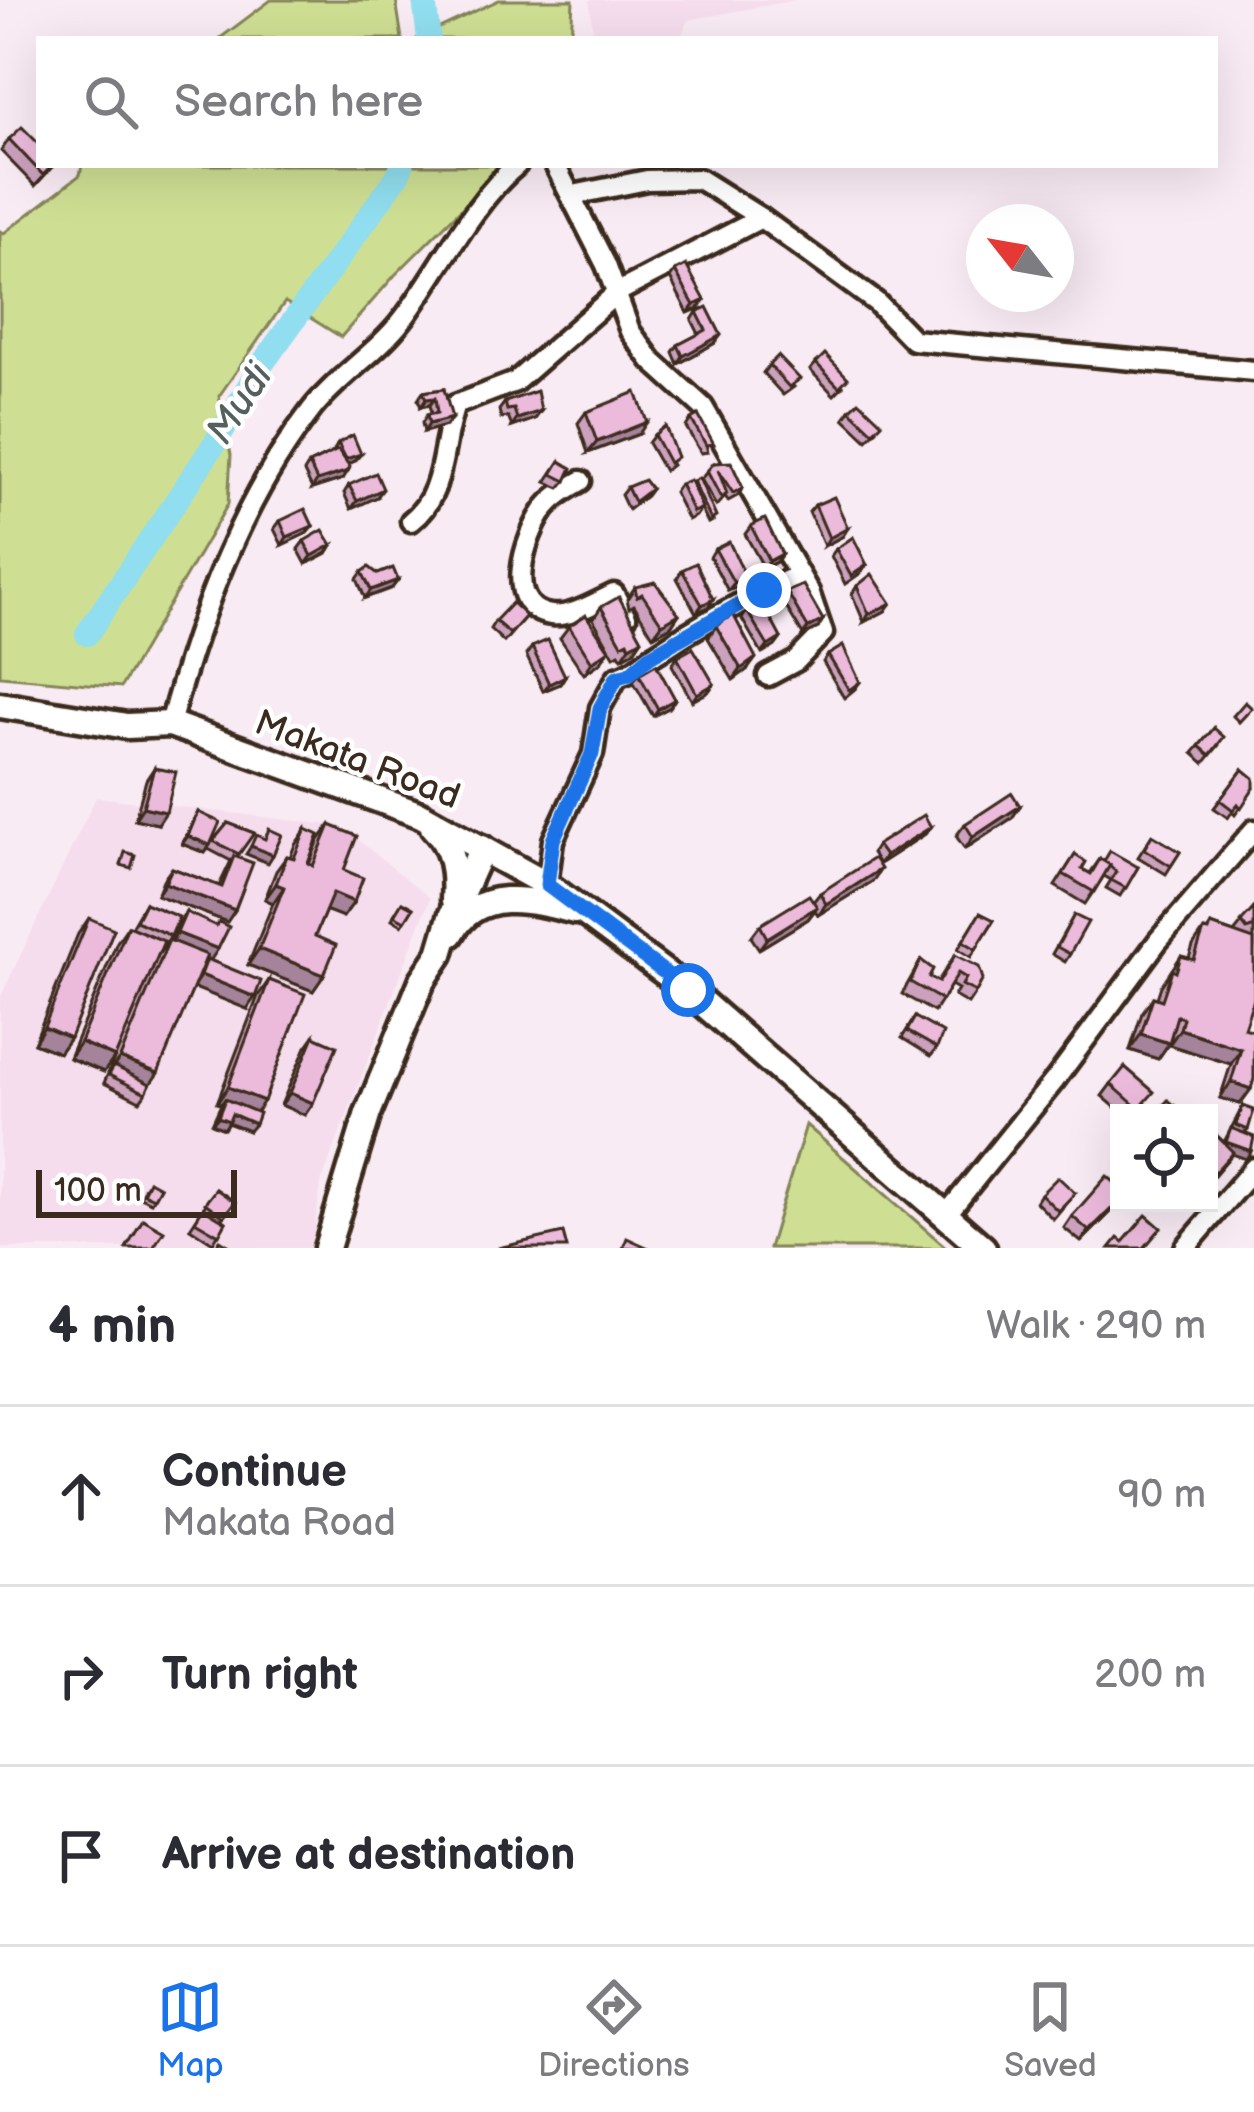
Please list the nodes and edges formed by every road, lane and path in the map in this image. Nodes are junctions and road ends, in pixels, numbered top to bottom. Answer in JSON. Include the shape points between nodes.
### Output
{"nodes":[{"id":1,"x":515,"y":168,"type":"edge"},
{"id":2,"x":557,"y":168,"type":"edge"},
{"id":3,"x":572,"y":195,"type":"junction"},
{"id":4,"x":761,"y":218,"type":"junction"},
{"id":5,"x":618,"y":292,"type":"junction"},
{"id":6,"x":1254,"y":371,"type":"edge"},
{"id":7,"x":581,"y":481,"type":"dead end"},
{"id":8,"x":411,"y":521,"type":"dead end"},
{"id":9,"x":799,"y":575,"type":"junction"},
{"id":10,"x":642,"y":642,"type":"junction"},
{"id":11,"x":768,"y":676,"type":"dead end"},
{"id":12,"x":0,"y":705,"type":"edge"},
{"id":13,"x":170,"y":724,"type":"junction"},
{"id":14,"x":421,"y":815,"type":"junction"},
{"id":15,"x":1254,"y":830,"type":"edge"},
{"id":16,"x":482,"y":848,"type":"junction"},
{"id":17,"x":547,"y":885,"type":"junction"},
{"id":18,"x":452,"y":914,"type":"junction"},
{"id":19,"x":589,"y":915,"type":"junction"},
{"id":20,"x":440,"y":954,"type":"junction"},
{"id":21,"x":1254,"y":1168,"type":"edge"},
{"id":22,"x":946,"y":1216,"type":"junction"},
{"id":23,"x":327,"y":1248,"type":"edge"},
{"id":24,"x":983,"y":1248,"type":"edge"},
{"id":25,"x":1185,"y":1248,"type":"edge"}],
"edges":[{"from":1,"to":13,"type":"street","via":[[400,322],[338,379],[284,450],[213,584]]},
{"from":2,"to":3,"type":"street"},
{"from":3,"to":4,"type":"street","via":[[698,179]]},
{"from":3,"to":5,"type":"street"},
{"from":4,"to":5,"type":"street"},
{"from":4,"to":6,"type":"street","via":[[876,302],[914,340]]},
{"from":5,"to":8,"type":"street","via":[[515,382],[455,405],[436,487]]},
{"from":5,"to":9,"type":"street","via":[[640,347],[703,406]]},
{"from":7,"to":10,"type":"street","via":[[544,510],[521,595],[552,615],[614,594]]},
{"from":9,"to":10,"type":"street"},
{"from":9,"to":11,"type":"street","via":[[823,633]]},
{"from":10,"to":17,"type":"street","via":[[629,674],[617,677],[600,708],[592,754],[553,840]]},
{"from":12,"to":13,"type":"main road","name":"Makata Road","via":[[127,726]]},
{"from":13,"to":14,"type":"main road","name":"Makata Road"},
{"from":14,"to":16,"type":"main road","name":"Makata Road"},
{"from":14,"to":18,"type":"main road","via":[[448,845]]},
{"from":15,"to":22,"type":"street"},
{"from":16,"to":17,"type":"main road","name":"Makata Road"},
{"from":16,"to":18,"type":"main road"},
{"from":17,"to":19,"type":"main road","name":"Makata Road"},
{"from":18,"to":20,"type":"main road"},
{"from":19,"to":20,"type":"main road","via":[[501,898],[459,921]]},
{"from":19,"to":22,"type":"main road","name":"Makata Road","via":[[688,990]]},
{"from":20,"to":23,"type":"main road","via":[[368,1113]]},
{"from":21,"to":25,"type":"street"},
{"from":22,"to":24,"type":"main road","name":"Makata Road"}]}
